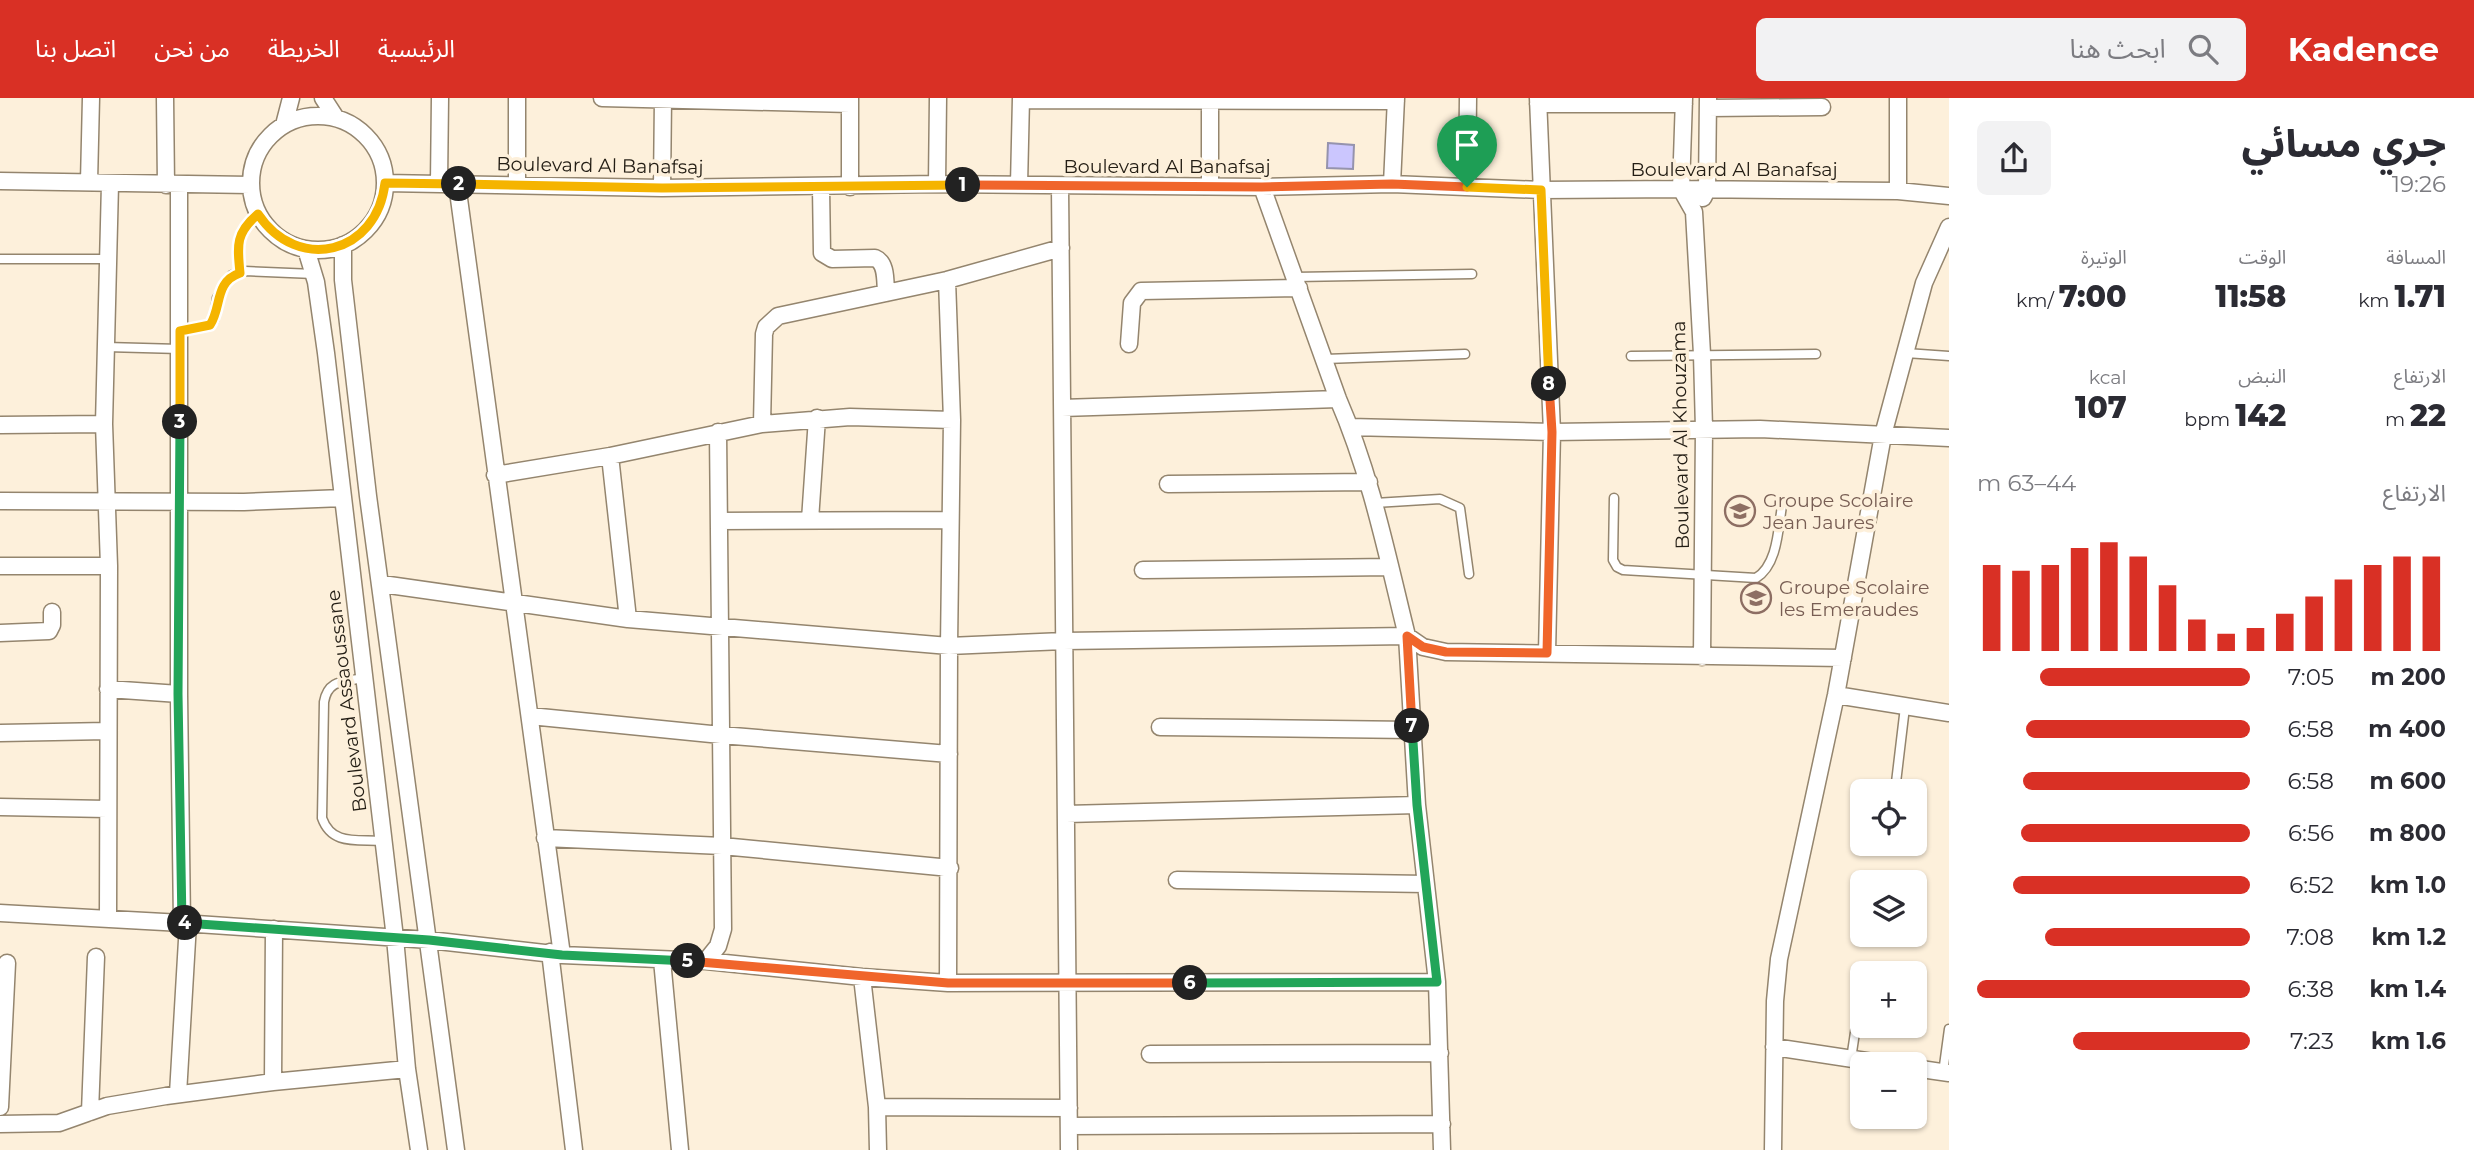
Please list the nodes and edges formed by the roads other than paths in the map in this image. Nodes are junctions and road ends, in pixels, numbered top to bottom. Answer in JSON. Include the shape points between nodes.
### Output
{"nodes":[{"id":1,"x":91,"y":98,"type":"edge"},
{"id":2,"x":165,"y":98,"type":"edge"},
{"id":3,"x":291,"y":98,"type":"edge"},
{"id":4,"x":323,"y":98,"type":"edge"},
{"id":5,"x":440,"y":98,"type":"edge"},
{"id":6,"x":517,"y":98,"type":"edge"},
{"id":7,"x":601,"y":98,"type":"edge"},
{"id":8,"x":938,"y":98,"type":"edge"},
{"id":9,"x":1468,"y":98,"type":"edge"},
{"id":10,"x":1898,"y":98,"type":"edge"},
{"id":11,"x":663,"y":99,"type":"edge"},
{"id":12,"x":712,"y":99,"type":"edge"},
{"id":13,"x":1021,"y":99,"type":"edge"},
{"id":14,"x":1210,"y":99,"type":"edge"},
{"id":15,"x":1396,"y":99,"type":"edge"},
{"id":16,"x":850,"y":101,"type":"edge"},
{"id":17,"x":1538,"y":101,"type":"edge"},
{"id":18,"x":1684,"y":101,"type":"edge"},
{"id":19,"x":1708,"y":103,"type":"edge"},
{"id":20,"x":1822,"y":107,"type":"dead end"},
{"id":21,"x":335,"y":118,"type":"junction"},
{"id":22,"x":284,"y":125,"type":"junction"},
{"id":23,"x":0,"y":181,"type":"edge"},
{"id":24,"x":89,"y":182,"type":"junction"},
{"id":25,"x":385,"y":183,"type":"junction"},
{"id":26,"x":439,"y":183,"type":"junction"},
{"id":27,"x":110,"y":184,"type":"junction"},
{"id":28,"x":457,"y":184,"type":"junction"},
{"id":29,"x":517,"y":184,"type":"junction"},
{"id":30,"x":937,"y":184,"type":"junction"},
{"id":31,"x":1392,"y":184,"type":"junction"},
{"id":32,"x":173,"y":185,"type":"junction"},
{"id":33,"x":250,"y":185,"type":"junction"},
{"id":34,"x":1019,"y":186,"type":"junction"},
{"id":35,"x":1210,"y":186,"type":"junction"},
{"id":36,"x":821,"y":187,"type":"junction"},
{"id":37,"x":850,"y":187,"type":"junction"},
{"id":38,"x":1060,"y":187,"type":"junction"},
{"id":39,"x":1262,"y":187,"type":"junction"},
{"id":40,"x":1467,"y":187,"type":"junction"},
{"id":41,"x":662,"y":188,"type":"junction"},
{"id":42,"x":1681,"y":189,"type":"junction"},
{"id":43,"x":1541,"y":190,"type":"junction"},
{"id":44,"x":1707,"y":190,"type":"junction"},
{"id":45,"x":1898,"y":191,"type":"junction"},
{"id":46,"x":1949,"y":195,"type":"edge"},
{"id":47,"x":1695,"y":212,"type":"junction"},
{"id":48,"x":258,"y":214,"type":"junction"},
{"id":49,"x":1949,"y":227,"type":"edge"},
{"id":50,"x":344,"y":245,"type":"junction"},
{"id":51,"x":1061,"y":248,"type":"junction"},
{"id":52,"x":306,"y":249,"type":"junction"},
{"id":53,"x":0,"y":259,"type":"edge"},
{"id":54,"x":108,"y":259,"type":"junction"},
{"id":55,"x":240,"y":273,"type":"junction"},
{"id":56,"x":313,"y":274,"type":"junction"},
{"id":57,"x":1472,"y":274,"type":"dead end"},
{"id":58,"x":947,"y":280,"type":"junction"},
{"id":59,"x":1297,"y":283,"type":"junction"},
{"id":60,"x":886,"y":293,"type":"junction"},
{"id":61,"x":180,"y":331,"type":"junction"},
{"id":62,"x":1129,"y":344,"type":"dead end"},
{"id":63,"x":106,"y":347,"type":"junction"},
{"id":64,"x":180,"y":349,"type":"junction"},
{"id":65,"x":1906,"y":353,"type":"junction"},
{"id":66,"x":1465,"y":354,"type":"dead end"},
{"id":67,"x":1702,"y":354,"type":"junction"},
{"id":68,"x":1816,"y":354,"type":"dead end"},
{"id":69,"x":1631,"y":356,"type":"dead end"},
{"id":70,"x":1949,"y":356,"type":"edge"},
{"id":71,"x":1325,"y":359,"type":"junction"},
{"id":72,"x":1338,"y":398,"type":"junction"},
{"id":73,"x":1062,"y":408,"type":"junction"},
{"id":74,"x":817,"y":418,"type":"junction"},
{"id":75,"x":952,"y":420,"type":"junction"},
{"id":76,"x":104,"y":424,"type":"junction"},
{"id":77,"x":762,"y":424,"type":"junction"},
{"id":78,"x":0,"y":425,"type":"edge"},
{"id":79,"x":1350,"y":427,"type":"junction"},
{"id":80,"x":1704,"y":429,"type":"junction"},
{"id":81,"x":719,"y":432,"type":"junction"},
{"id":82,"x":1552,"y":432,"type":"junction"},
{"id":83,"x":1883,"y":435,"type":"junction"},
{"id":84,"x":1949,"y":438,"type":"edge"},
{"id":85,"x":610,"y":456,"type":"junction"},
{"id":86,"x":495,"y":475,"type":"junction"},
{"id":87,"x":1368,"y":482,"type":"junction"},
{"id":88,"x":1168,"y":484,"type":"dead end"},
{"id":89,"x":343,"y":498,"type":"junction"},
{"id":90,"x":1614,"y":498,"type":"dead end"},
{"id":91,"x":1783,"y":500,"type":"dead end"},
{"id":92,"x":0,"y":501,"type":"edge"},
{"id":93,"x":107,"y":502,"type":"junction"},
{"id":94,"x":180,"y":502,"type":"junction"},
{"id":95,"x":1375,"y":503,"type":"junction"},
{"id":96,"x":810,"y":520,"type":"junction"},
{"id":97,"x":950,"y":520,"type":"junction"},
{"id":98,"x":719,"y":521,"type":"junction"},
{"id":99,"x":0,"y":566,"type":"edge"},
{"id":100,"x":109,"y":566,"type":"junction"},
{"id":101,"x":1390,"y":567,"type":"junction"},
{"id":102,"x":1143,"y":570,"type":"dead end"},
{"id":103,"x":1703,"y":573,"type":"junction"},
{"id":104,"x":1469,"y":574,"type":"dead end"},
{"id":105,"x":382,"y":584,"type":"junction"},
{"id":106,"x":514,"y":604,"type":"junction"},
{"id":107,"x":52,"y":612,"type":"dead end"},
{"id":108,"x":628,"y":619,"type":"junction"},
{"id":109,"x":720,"y":628,"type":"junction"},
{"id":110,"x":0,"y":633,"type":"edge"},
{"id":111,"x":1407,"y":636,"type":"junction"},
{"id":112,"x":1064,"y":641,"type":"junction"},
{"id":113,"x":948,"y":646,"type":"junction"},
{"id":114,"x":1547,"y":653,"type":"junction"},
{"id":115,"x":1702,"y":657,"type":"junction"},
{"id":116,"x":1843,"y":658,"type":"junction"},
{"id":117,"x":364,"y":678,"type":"junction"},
{"id":118,"x":107,"y":689,"type":"junction"},
{"id":119,"x":178,"y":694,"type":"junction"},
{"id":120,"x":1836,"y":695,"type":"junction"},
{"id":121,"x":1905,"y":707,"type":"junction"},
{"id":122,"x":1949,"y":713,"type":"edge"},
{"id":123,"x":530,"y":716,"type":"junction"},
{"id":124,"x":1160,"y":727,"type":"dead end"},
{"id":125,"x":1412,"y":730,"type":"junction"},
{"id":126,"x":107,"y":731,"type":"junction"},
{"id":127,"x":0,"y":733,"type":"edge"},
{"id":128,"x":721,"y":735,"type":"junction"},
{"id":129,"x":949,"y":754,"type":"junction"},
{"id":130,"x":1896,"y":779,"type":"edge"},
{"id":131,"x":1417,"y":805,"type":"junction"},
{"id":132,"x":0,"y":807,"type":"edge"},
{"id":133,"x":107,"y":809,"type":"junction"},
{"id":134,"x":1066,"y":814,"type":"junction"},
{"id":135,"x":545,"y":838,"type":"junction"},
{"id":136,"x":383,"y":841,"type":"junction"},
{"id":137,"x":722,"y":846,"type":"junction"},
{"id":138,"x":950,"y":868,"type":"junction"},
{"id":139,"x":1177,"y":880,"type":"dead end"},
{"id":140,"x":1426,"y":884,"type":"junction"},
{"id":141,"x":0,"y":913,"type":"edge"},
{"id":142,"x":108,"y":919,"type":"junction"},
{"id":143,"x":185,"y":923,"type":"junction"},
{"id":144,"x":274,"y":929,"type":"junction"},
{"id":145,"x":395,"y":938,"type":"junction"},
{"id":146,"x":429,"y":940,"type":"junction"},
{"id":147,"x":556,"y":953,"type":"junction"},
{"id":148,"x":96,"y":957,"type":"dead end"},
{"id":149,"x":662,"y":960,"type":"junction"},
{"id":150,"x":706,"y":961,"type":"junction"},
{"id":151,"x":7,"y":964,"type":"dead end"},
{"id":152,"x":862,"y":977,"type":"junction"},
{"id":153,"x":1437,"y":982,"type":"junction"},
{"id":154,"x":948,"y":983,"type":"junction"},
{"id":155,"x":1067,"y":983,"type":"junction"},
{"id":156,"x":1949,"y":1029,"type":"edge"},
{"id":157,"x":1774,"y":1047,"type":"junction"},
{"id":158,"x":1440,"y":1053,"type":"junction"},
{"id":159,"x":1150,"y":1054,"type":"dead end"},
{"id":160,"x":1850,"y":1059,"type":"edge"},
{"id":161,"x":407,"y":1069,"type":"junction"},
{"id":162,"x":1927,"y":1070,"type":"edge"},
{"id":163,"x":1946,"y":1073,"type":"edge"},
{"id":164,"x":273,"y":1082,"type":"junction"},
{"id":165,"x":178,"y":1094,"type":"junction"},
{"id":166,"x":0,"y":1107,"type":"edge"},
{"id":167,"x":877,"y":1107,"type":"junction"},
{"id":168,"x":1069,"y":1108,"type":"junction"},
{"id":169,"x":90,"y":1112,"type":"junction"},
{"id":170,"x":0,"y":1124,"type":"edge"},
{"id":171,"x":1443,"y":1124,"type":"junction"},
{"id":172,"x":1069,"y":1126,"type":"junction"},
{"id":173,"x":419,"y":1150,"type":"edge"},
{"id":174,"x":456,"y":1150,"type":"edge"},
{"id":175,"x":574,"y":1150,"type":"edge"},
{"id":176,"x":680,"y":1150,"type":"edge"},
{"id":177,"x":878,"y":1150,"type":"edge"},
{"id":178,"x":1069,"y":1150,"type":"edge"},
{"id":179,"x":1442,"y":1150,"type":"edge"},
{"id":180,"x":1773,"y":1150,"type":"edge"}],
"edges":[{"from":1,"to":24,"type":"street"},
{"from":2,"to":32,"type":"street"},
{"from":3,"to":22,"type":"street"},
{"from":4,"to":21,"type":"street"},
{"from":5,"to":26,"type":"street"},
{"from":6,"to":29,"type":"street"},
{"from":7,"to":11,"type":"street"},
{"from":8,"to":30,"type":"street"},
{"from":9,"to":40,"type":"street"},
{"from":10,"to":45,"type":"street"},
{"from":11,"to":12,"type":"street"},
{"from":11,"to":41,"type":"street"},
{"from":12,"to":16,"type":"street"},
{"from":13,"to":14,"type":"street"},
{"from":13,"to":34,"type":"street"},
{"from":14,"to":15,"type":"street"},
{"from":14,"to":35,"type":"street"},
{"from":15,"to":31,"type":"street"},
{"from":16,"to":37,"type":"street"},
{"from":17,"to":18,"type":"street"},
{"from":17,"to":43,"type":"street"},
{"from":18,"to":42,"type":"street"},
{"from":19,"to":20,"type":"street"},
{"from":19,"to":44,"type":"street"},
{"from":21,"to":22,"type":"street","via":[[308,116]]},
{"from":21,"to":25,"type":"street","via":[[371,142]]},
{"from":22,"to":33,"type":"street","via":[[259,150]]},
{"from":23,"to":24,"type":"street"},
{"from":24,"to":27,"type":"street"},
{"from":25,"to":26,"type":"street","name":"Boulevard Al Banafsaj"},
{"from":25,"to":50,"type":"street","via":[[377,214],[363,232]]},
{"from":26,"to":28,"type":"street","name":"Boulevard Al Banafsaj"},
{"from":27,"to":32,"type":"street"},
{"from":27,"to":54,"type":"street"},
{"from":28,"to":29,"type":"street","name":"Boulevard Al Banafsaj"},
{"from":28,"to":86,"type":"street"},
{"from":29,"to":41,"type":"street","name":"Boulevard Al Banafsaj"},
{"from":30,"to":34,"type":"street","name":"Boulevard Al Banafsaj"},
{"from":30,"to":37,"type":"street","name":"Boulevard Al Banafsaj"},
{"from":31,"to":39,"type":"street","name":"Boulevard Al Banafsaj"},
{"from":31,"to":40,"type":"street","name":"Boulevard Al Banafsaj"},
{"from":32,"to":33,"type":"street"},
{"from":32,"to":61,"type":"street"},
{"from":33,"to":48,"type":"street"},
{"from":34,"to":38,"type":"street","name":"Boulevard Al Banafsaj"},
{"from":35,"to":38,"type":"street","name":"Boulevard Al Banafsaj"},
{"from":35,"to":39,"type":"street","name":"Boulevard Al Banafsaj"},
{"from":36,"to":37,"type":"street","name":"Boulevard Al Banafsaj"},
{"from":36,"to":41,"type":"street","name":"Boulevard Al Banafsaj"},
{"from":36,"to":60,"type":"street","via":[[822,253],[832,259],[880,261]]},
{"from":38,"to":51,"type":"street"},
{"from":39,"to":59,"type":"street"},
{"from":40,"to":43,"type":"street","name":"Boulevard Al Banafsaj"},
{"from":42,"to":43,"type":"street","name":"Boulevard Al Banafsaj"},
{"from":42,"to":44,"type":"street","name":"Boulevard Al Banafsaj"},
{"from":42,"to":47,"type":"street"},
{"from":43,"to":82,"type":"street"},
{"from":44,"to":45,"type":"street","name":"Boulevard Al Banafsaj"},
{"from":44,"to":47,"type":"street"},
{"from":45,"to":46,"type":"street","name":"Boulevard Al Banafsaj"},
{"from":47,"to":67,"type":"street","name":"Boulevard Al Khouzama"},
{"from":48,"to":52,"type":"street","via":[[283,240]]},
{"from":48,"to":55,"type":"lane","via":[[243,227]]},
{"from":49,"to":65,"type":"street","via":[[1924,283]]},
{"from":50,"to":52,"type":"street"},
{"from":50,"to":105,"type":"street","via":[[343,279]]},
{"from":51,"to":58,"type":"street"},
{"from":51,"to":73,"type":"street"},
{"from":52,"to":56,"type":"street","name":"Boulevard Assaoussane"},
{"from":53,"to":54,"type":"lane"},
{"from":54,"to":63,"type":"street"},
{"from":55,"to":56,"type":"lane"},
{"from":55,"to":61,"type":"lane","via":[[223,288],[210,325]]},
{"from":56,"to":89,"type":"street","name":"Boulevard Assaoussane"},
{"from":57,"to":59,"type":"lane"},
{"from":58,"to":60,"type":"street"},
{"from":58,"to":75,"type":"street"},
{"from":59,"to":62,"type":"street","via":[[1141,291],[1132,303]]},
{"from":59,"to":71,"type":"street"},
{"from":60,"to":77,"type":"street","via":[[778,316],[765,327]]},
{"from":61,"to":64,"type":"street"},
{"from":63,"to":64,"type":"lane"},
{"from":63,"to":76,"type":"street"},
{"from":64,"to":94,"type":"street"},
{"from":65,"to":70,"type":"lane"},
{"from":65,"to":83,"type":"street"},
{"from":66,"to":71,"type":"lane"},
{"from":67,"to":68,"type":"lane"},
{"from":67,"to":69,"type":"lane"},
{"from":67,"to":80,"type":"street","name":"Boulevard Al Khouzama"},
{"from":71,"to":72,"type":"street"},
{"from":72,"to":73,"type":"street"},
{"from":72,"to":79,"type":"street"},
{"from":73,"to":112,"type":"street"},
{"from":74,"to":75,"type":"street"},
{"from":74,"to":77,"type":"street"},
{"from":74,"to":96,"type":"street"},
{"from":75,"to":97,"type":"street"},
{"from":76,"to":78,"type":"street"},
{"from":76,"to":93,"type":"street"},
{"from":77,"to":81,"type":"street"},
{"from":79,"to":82,"type":"street"},
{"from":79,"to":87,"type":"street"},
{"from":80,"to":82,"type":"street"},
{"from":80,"to":83,"type":"street"},
{"from":80,"to":103,"type":"street","name":"Boulevard Al Khouzama"},
{"from":81,"to":85,"type":"street"},
{"from":81,"to":98,"type":"street"},
{"from":82,"to":114,"type":"street"},
{"from":83,"to":84,"type":"street"},
{"from":83,"to":116,"type":"street"},
{"from":85,"to":86,"type":"street"},
{"from":85,"to":108,"type":"street"},
{"from":86,"to":106,"type":"street"},
{"from":87,"to":88,"type":"street"},
{"from":87,"to":95,"type":"street"},
{"from":89,"to":94,"type":"street"},
{"from":89,"to":117,"type":"street","name":"Boulevard Assaoussane"},
{"from":90,"to":103,"type":"lane","via":[[1616,567]]},
{"from":91,"to":103,"type":"lane","via":[[1771,561],[1764,573],[1756,578]]},
{"from":92,"to":93,"type":"street"},
{"from":93,"to":94,"type":"street"},
{"from":93,"to":100,"type":"street"},
{"from":94,"to":119,"type":"street"},
{"from":95,"to":101,"type":"street"},
{"from":95,"to":104,"type":"lane","via":[[1440,499],[1460,508]]},
{"from":96,"to":97,"type":"street"},
{"from":96,"to":98,"type":"street"},
{"from":97,"to":113,"type":"street"},
{"from":98,"to":109,"type":"street"},
{"from":99,"to":100,"type":"street"},
{"from":100,"to":118,"type":"street"},
{"from":101,"to":102,"type":"street"},
{"from":101,"to":111,"type":"street"},
{"from":103,"to":115,"type":"street","name":"Boulevard Al Khouzama"},
{"from":105,"to":106,"type":"street"},
{"from":105,"to":146,"type":"street"},
{"from":106,"to":108,"type":"street"},
{"from":106,"to":123,"type":"street"},
{"from":107,"to":110,"type":"street","via":[[49,631]]},
{"from":108,"to":109,"type":"street"},
{"from":109,"to":113,"type":"street"},
{"from":109,"to":128,"type":"street"},
{"from":111,"to":112,"type":"street"},
{"from":111,"to":114,"type":"street","via":[[1423,647],[1446,652]]},
{"from":111,"to":125,"type":"street"},
{"from":112,"to":113,"type":"street"},
{"from":112,"to":134,"type":"street"},
{"from":113,"to":129,"type":"street"},
{"from":114,"to":115,"type":"street"},
{"from":115,"to":116,"type":"street"},
{"from":116,"to":120,"type":"street"},
{"from":117,"to":136,"type":"street","name":"Boulevard Assaoussane"},
{"from":117,"to":136,"type":"lane","via":[[333,684],[326,690],[323,818],[327,831],[338,838]]},
{"from":118,"to":119,"type":"street"},
{"from":118,"to":126,"type":"street"},
{"from":119,"to":143,"type":"street"},
{"from":120,"to":121,"type":"street"},
{"from":120,"to":157,"type":"street","via":[[1779,959]]},
{"from":121,"to":122,"type":"street"},
{"from":121,"to":130,"type":"lane"},
{"from":123,"to":128,"type":"street"},
{"from":123,"to":135,"type":"street"},
{"from":124,"to":125,"type":"street"},
{"from":125,"to":131,"type":"street"},
{"from":126,"to":127,"type":"street"},
{"from":126,"to":133,"type":"street"},
{"from":128,"to":129,"type":"street"},
{"from":128,"to":137,"type":"street"},
{"from":129,"to":138,"type":"street"},
{"from":131,"to":134,"type":"street"},
{"from":131,"to":140,"type":"street"},
{"from":132,"to":133,"type":"street"},
{"from":133,"to":142,"type":"street"},
{"from":134,"to":155,"type":"street"},
{"from":135,"to":137,"type":"street"},
{"from":135,"to":147,"type":"street"},
{"from":136,"to":145,"type":"street","name":"Boulevard Assaoussane"},
{"from":137,"to":138,"type":"street"},
{"from":137,"to":150,"type":"street","via":[[723,929],[718,946]]},
{"from":138,"to":154,"type":"street"},
{"from":139,"to":140,"type":"street"},
{"from":140,"to":153,"type":"street"},
{"from":141,"to":142,"type":"street"},
{"from":142,"to":143,"type":"street"},
{"from":143,"to":144,"type":"street"},
{"from":143,"to":165,"type":"street"},
{"from":144,"to":145,"type":"street"},
{"from":144,"to":164,"type":"street"},
{"from":145,"to":146,"type":"street"},
{"from":145,"to":161,"type":"street","name":"Boulevard Assaoussane"},
{"from":146,"to":147,"type":"street"},
{"from":146,"to":174,"type":"street"},
{"from":147,"to":149,"type":"street"},
{"from":147,"to":175,"type":"street"},
{"from":148,"to":169,"type":"street"},
{"from":149,"to":150,"type":"street"},
{"from":149,"to":176,"type":"street"},
{"from":150,"to":152,"type":"street"},
{"from":151,"to":166,"type":"street"},
{"from":152,"to":154,"type":"street"},
{"from":152,"to":167,"type":"street"},
{"from":153,"to":155,"type":"street"},
{"from":153,"to":158,"type":"street"},
{"from":154,"to":155,"type":"street"},
{"from":155,"to":168,"type":"street"},
{"from":156,"to":163,"type":"lane"},
{"from":157,"to":160,"type":"street"},
{"from":157,"to":180,"type":"street"},
{"from":158,"to":159,"type":"street"},
{"from":158,"to":171,"type":"street"},
{"from":161,"to":164,"type":"street"},
{"from":161,"to":173,"type":"street","name":"Boulevard Assaoussane"},
{"from":162,"to":163,"type":"street"},
{"from":164,"to":165,"type":"street"},
{"from":165,"to":169,"type":"street"},
{"from":167,"to":168,"type":"street"},
{"from":167,"to":177,"type":"street"},
{"from":168,"to":172,"type":"street"},
{"from":169,"to":170,"type":"street","via":[[59,1123]]},
{"from":171,"to":172,"type":"street"},
{"from":171,"to":179,"type":"street"},
{"from":172,"to":178,"type":"street"}]}
